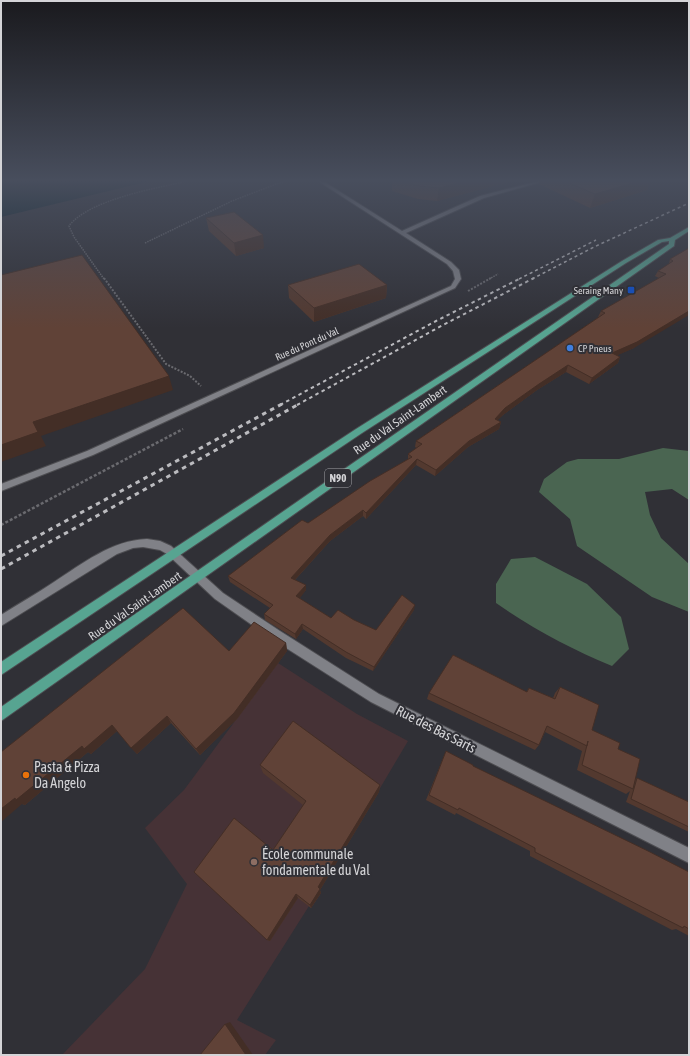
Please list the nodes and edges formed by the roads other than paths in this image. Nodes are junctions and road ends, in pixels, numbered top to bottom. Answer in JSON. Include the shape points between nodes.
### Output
{"nodes":[{"id":1,"x":397,"y":230,"type":"edge"},
{"id":2,"x":407,"y":230,"type":"edge"},
{"id":3,"x":687,"y":230,"type":"edge"},
{"id":4,"x":401,"y":233,"type":"junction"},
{"id":5,"x":672,"y":239,"type":"junction"},
{"id":6,"x":1,"y":488,"type":"edge"},
{"id":7,"x":174,"y":554,"type":"junction"},
{"id":8,"x":198,"y":576,"type":"junction"},
{"id":9,"x":1,"y":621,"type":"edge"},
{"id":10,"x":1,"y":669,"type":"edge"},
{"id":11,"x":1,"y":715,"type":"edge"},
{"id":12,"x":689,"y":856,"type":"edge"}],
"edges":[{"from":1,"to":4,"type":"street","name":"Rue du Pont du Val"},
{"from":2,"to":4,"type":"street"},
{"from":3,"to":5,"type":"main road","name":"Rue du Val Saint-Lambert","number":"N90"},
{"from":4,"to":6,"type":"street","name":"Rue du Pont du Val","via":[[456,270],[458,279],[453,287],[70,462]]},
{"from":5,"to":7,"type":"main road","name":"Rue du Val Saint-Lambert","number":"N90","via":[[660,241],[593,281],[359,431]]},
{"from":5,"to":8,"type":"main road","name":"Rue du Val Saint-Lambert","number":"N90","via":[[672,245]]},
{"from":7,"to":8,"type":"street","name":"Rue des Bas Sarts"},
{"from":7,"to":9,"type":"street","name":"Rue des Bas Sarts","via":[[168,548],[157,544],[143,542],[128,546],[107,555]]},
{"from":7,"to":10,"type":"main road","name":"Rue du Val Saint-Lambert","number":"N90"},
{"from":8,"to":11,"type":"main road","name":"Rue du Val Saint-Lambert","number":"N90"},
{"from":8,"to":12,"type":"street","name":"Rue des Bas Sarts","via":[[219,596],[375,698]]}]}
